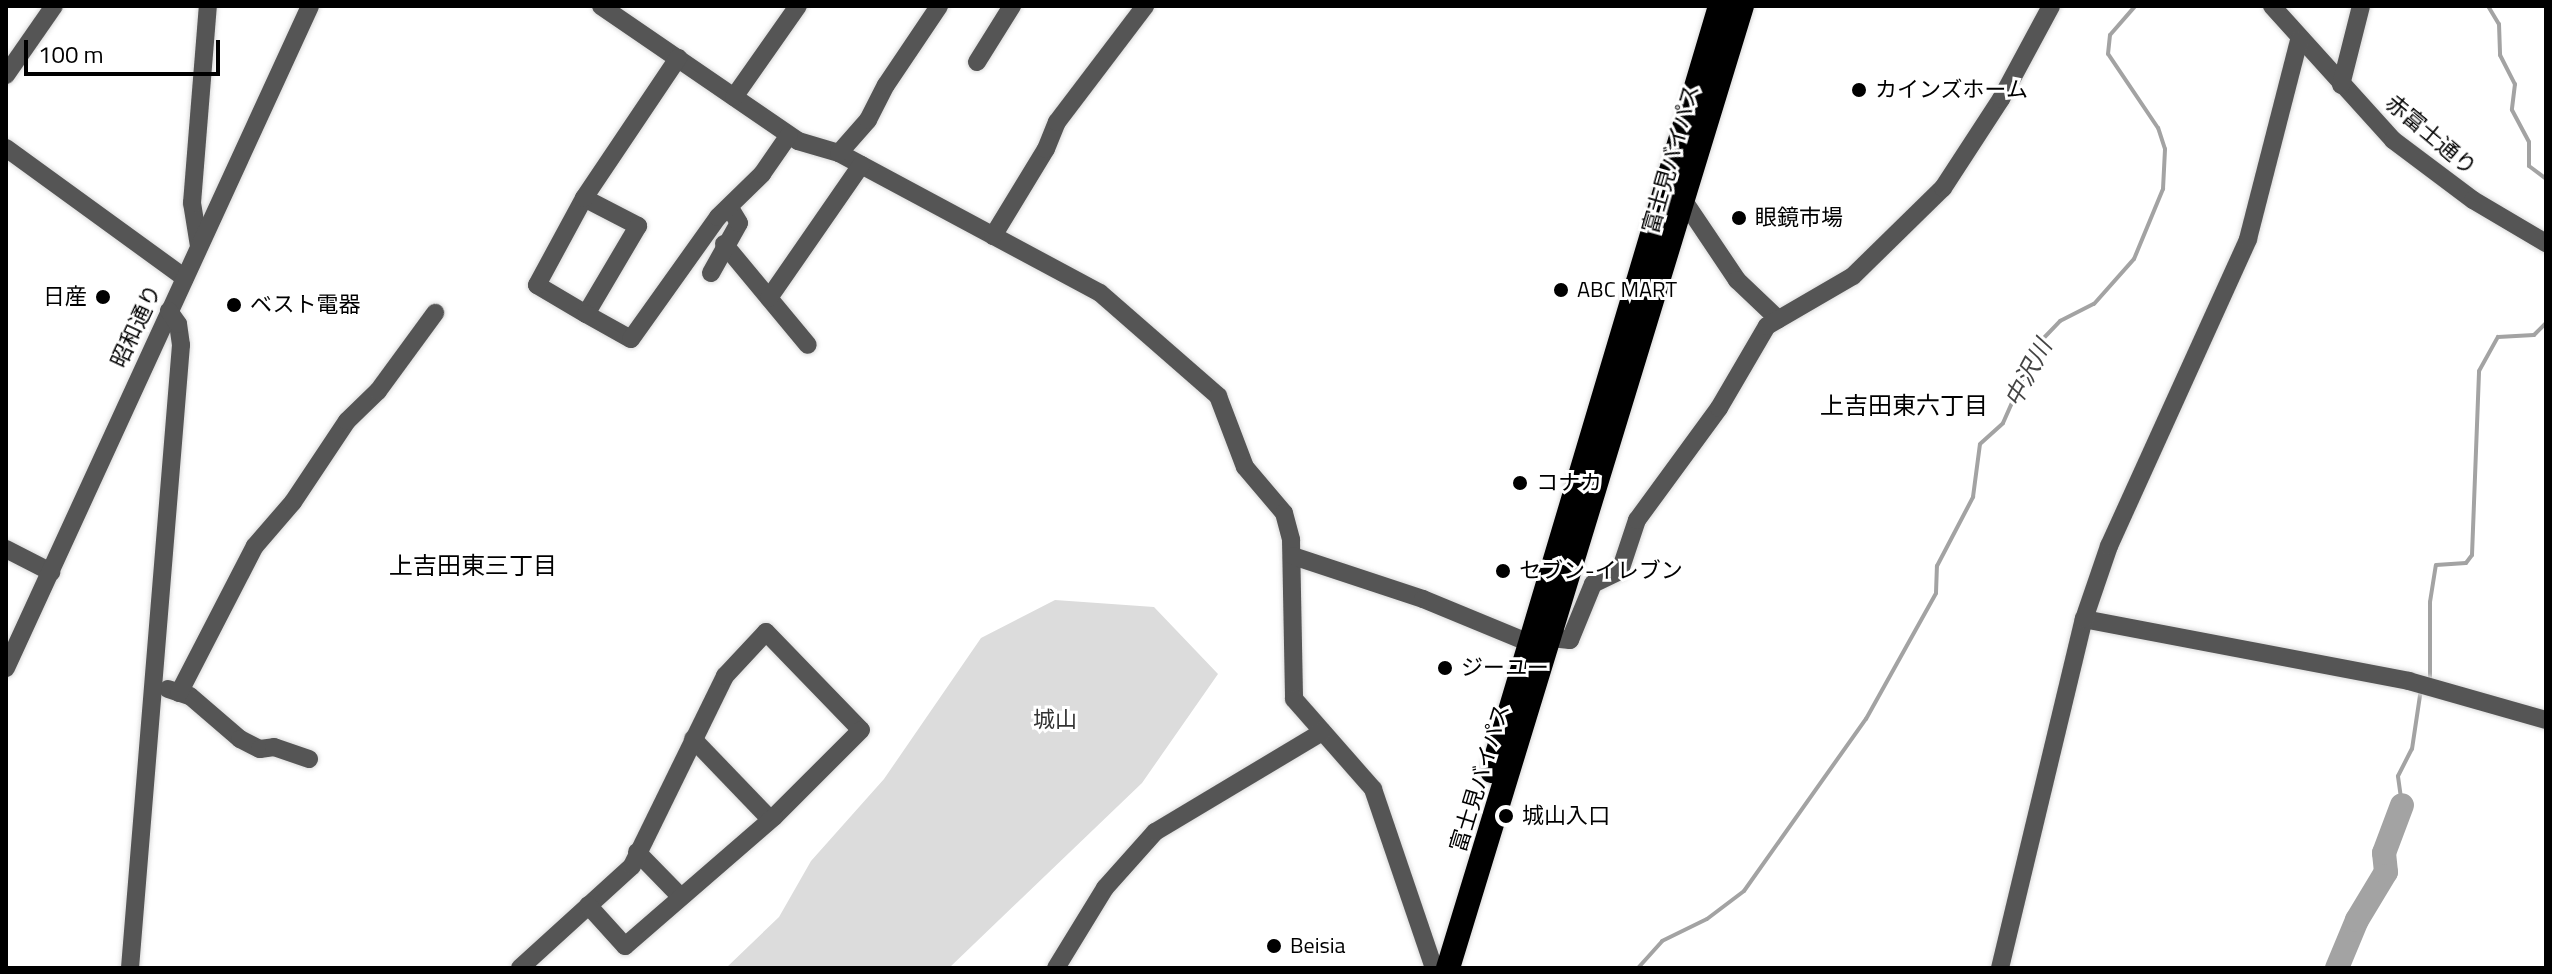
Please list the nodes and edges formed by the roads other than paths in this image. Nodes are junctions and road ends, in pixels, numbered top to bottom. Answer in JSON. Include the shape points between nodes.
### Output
{"nodes":[{"id":1,"x":54,"y":6,"type":"edge"},
{"id":2,"x":208,"y":6,"type":"edge"},
{"id":3,"x":310,"y":6,"type":"edge"},
{"id":4,"x":601,"y":6,"type":"edge"},
{"id":5,"x":798,"y":6,"type":"edge"},
{"id":6,"x":939,"y":6,"type":"edge"},
{"id":7,"x":1012,"y":6,"type":"edge"},
{"id":8,"x":1145,"y":6,"type":"edge"},
{"id":9,"x":1720,"y":6,"type":"edge"},
{"id":10,"x":1742,"y":6,"type":"edge"},
{"id":11,"x":2051,"y":6,"type":"edge"},
{"id":12,"x":2272,"y":6,"type":"edge"},
{"id":13,"x":2361,"y":6,"type":"edge"},
{"id":14,"x":2299,"y":40,"type":"junction"},
{"id":15,"x":678,"y":58,"type":"junction"},
{"id":16,"x":977,"y":62,"type":"dead end"},
{"id":17,"x":6,"y":75,"type":"edge"},
{"id":18,"x":2341,"y":85,"type":"junction"},
{"id":19,"x":734,"y":97,"type":"junction"},
{"id":20,"x":789,"y":135,"type":"junction"},
{"id":21,"x":6,"y":148,"type":"edge"},
{"id":22,"x":839,"y":153,"type":"junction"},
{"id":23,"x":861,"y":165,"type":"junction"},
{"id":24,"x":584,"y":198,"type":"junction"},
{"id":25,"x":1686,"y":204,"type":"junction"},
{"id":26,"x":730,"y":208,"type":"junction"},
{"id":27,"x":993,"y":236,"type":"junction"},
{"id":28,"x":2546,"y":243,"type":"edge"},
{"id":29,"x":724,"y":244,"type":"junction"},
{"id":30,"x":199,"y":246,"type":"junction"},
{"id":31,"x":711,"y":273,"type":"dead end"},
{"id":32,"x":185,"y":278,"type":"junction"},
{"id":33,"x":769,"y":298,"type":"junction"},
{"id":34,"x":169,"y":311,"type":"junction"},
{"id":35,"x":435,"y":313,"type":"dead end"},
{"id":36,"x":586,"y":314,"type":"junction"},
{"id":37,"x":1778,"y":319,"type":"junction"},
{"id":38,"x":808,"y":345,"type":"dead end"},
{"id":39,"x":6,"y":549,"type":"edge"},
{"id":40,"x":1293,"y":556,"type":"junction"},
{"id":41,"x":51,"y":572,"type":"junction"},
{"id":42,"x":2084,"y":619,"type":"junction"},
{"id":43,"x":1540,"y":640,"type":"junction"},
{"id":44,"x":6,"y":668,"type":"edge"},
{"id":45,"x":154,"y":684,"type":"junction"},
{"id":46,"x":179,"y":693,"type":"junction"},
{"id":47,"x":2546,"y":720,"type":"edge"},
{"id":48,"x":1322,"y":732,"type":"junction"},
{"id":49,"x":693,"y":739,"type":"junction"},
{"id":50,"x":309,"y":759,"type":"dead end"},
{"id":51,"x":770,"y":819,"type":"junction"},
{"id":52,"x":637,"y":852,"type":"junction"},
{"id":53,"x":680,"y":896,"type":"junction"},
{"id":54,"x":588,"y":905,"type":"junction"},
{"id":55,"x":1436,"y":967,"type":"edge"},
{"id":56,"x":130,"y":968,"type":"edge"},
{"id":57,"x":520,"y":968,"type":"edge"},
{"id":58,"x":1056,"y":968,"type":"edge"},
{"id":59,"x":2000,"y":968,"type":"edge"}],
"edges":[{"from":1,"to":17,"type":"street"},
{"from":2,"to":30,"type":"street","via":[[192,203]]},
{"from":3,"to":30,"type":"street","name":"昭和通り"},
{"from":4,"to":15,"type":"street"},
{"from":5,"to":19,"type":"street"},
{"from":6,"to":22,"type":"street","via":[[868,120]]},
{"from":7,"to":16,"type":"street"},
{"from":8,"to":27,"type":"street","via":[[1057,122]]},
{"from":9,"to":43,"type":"highway","name":"富士見バイパス"},
{"from":10,"to":25,"type":"highway","name":"富士見バイパス"},
{"from":11,"to":37,"type":"street","via":[[2001,99],[1943,188],[1853,276]]},
{"from":12,"to":14,"type":"street","name":"赤富士通り"},
{"from":13,"to":18,"type":"street"},
{"from":14,"to":18,"type":"street","name":"赤富士通り"},
{"from":14,"to":42,"type":"street","via":[[2248,239],[2109,546]]},
{"from":15,"to":19,"type":"street"},
{"from":15,"to":24,"type":"street"},
{"from":18,"to":28,"type":"street","name":"赤富士通り","via":[[2393,140],[2473,200]]},
{"from":19,"to":20,"type":"street"},
{"from":20,"to":22,"type":"street"},
{"from":20,"to":26,"type":"street"},
{"from":21,"to":32,"type":"street"},
{"from":22,"to":23,"type":"street"},
{"from":23,"to":27,"type":"street"},
{"from":23,"to":33,"type":"street"},
{"from":24,"to":36,"type":"street","via":[[537,285]]},
{"from":24,"to":36,"type":"street","via":[[638,226]]},
{"from":25,"to":37,"type":"street","via":[[1737,280]]},
{"from":25,"to":43,"type":"highway","name":"富士見バイパス"},
{"from":26,"to":29,"type":"street","via":[[739,223]]},
{"from":26,"to":36,"type":"street","via":[[718,217],[631,339]]},
{"from":27,"to":40,"type":"street","via":[[1100,293],[1218,396],[1245,467],[1284,513]]},
{"from":29,"to":31,"type":"street"},
{"from":29,"to":33,"type":"street"},
{"from":30,"to":32,"type":"street","name":"昭和通り"},
{"from":32,"to":34,"type":"street","name":"昭和通り"},
{"from":33,"to":38,"type":"street"},
{"from":34,"to":41,"type":"street","name":"昭和通り"},
{"from":34,"to":45,"type":"street","via":[[178,324],[181,345]]},
{"from":35,"to":46,"type":"street","via":[[255,546]]},
{"from":37,"to":43,"type":"street","via":[[1760,335],[1719,408],[1637,520],[1620,571],[1593,584],[1570,640]]},
{"from":39,"to":41,"type":"street"},
{"from":40,"to":43,"type":"street"},
{"from":40,"to":48,"type":"street","via":[[1294,699]]},
{"from":41,"to":44,"type":"street","name":"昭和通り"},
{"from":42,"to":47,"type":"street","via":[[2409,681]]},
{"from":42,"to":59,"type":"street"},
{"from":43,"to":55,"type":"highway","name":"富士見バイパス"},
{"from":45,"to":46,"type":"street"},
{"from":45,"to":56,"type":"street"},
{"from":46,"to":50,"type":"street","via":[[240,739]]},
{"from":48,"to":55,"type":"street","via":[[1373,789]]},
{"from":48,"to":58,"type":"street","via":[[1155,832],[1105,888]]},
{"from":49,"to":51,"type":"street"},
{"from":49,"to":51,"type":"street","via":[[725,676],[766,632],[861,730]]},
{"from":49,"to":52,"type":"street"},
{"from":51,"to":53,"type":"street"},
{"from":52,"to":53,"type":"street"},
{"from":52,"to":54,"type":"street","via":[[632,866]]},
{"from":53,"to":54,"type":"street","via":[[625,946]]},
{"from":54,"to":57,"type":"street"}]}
